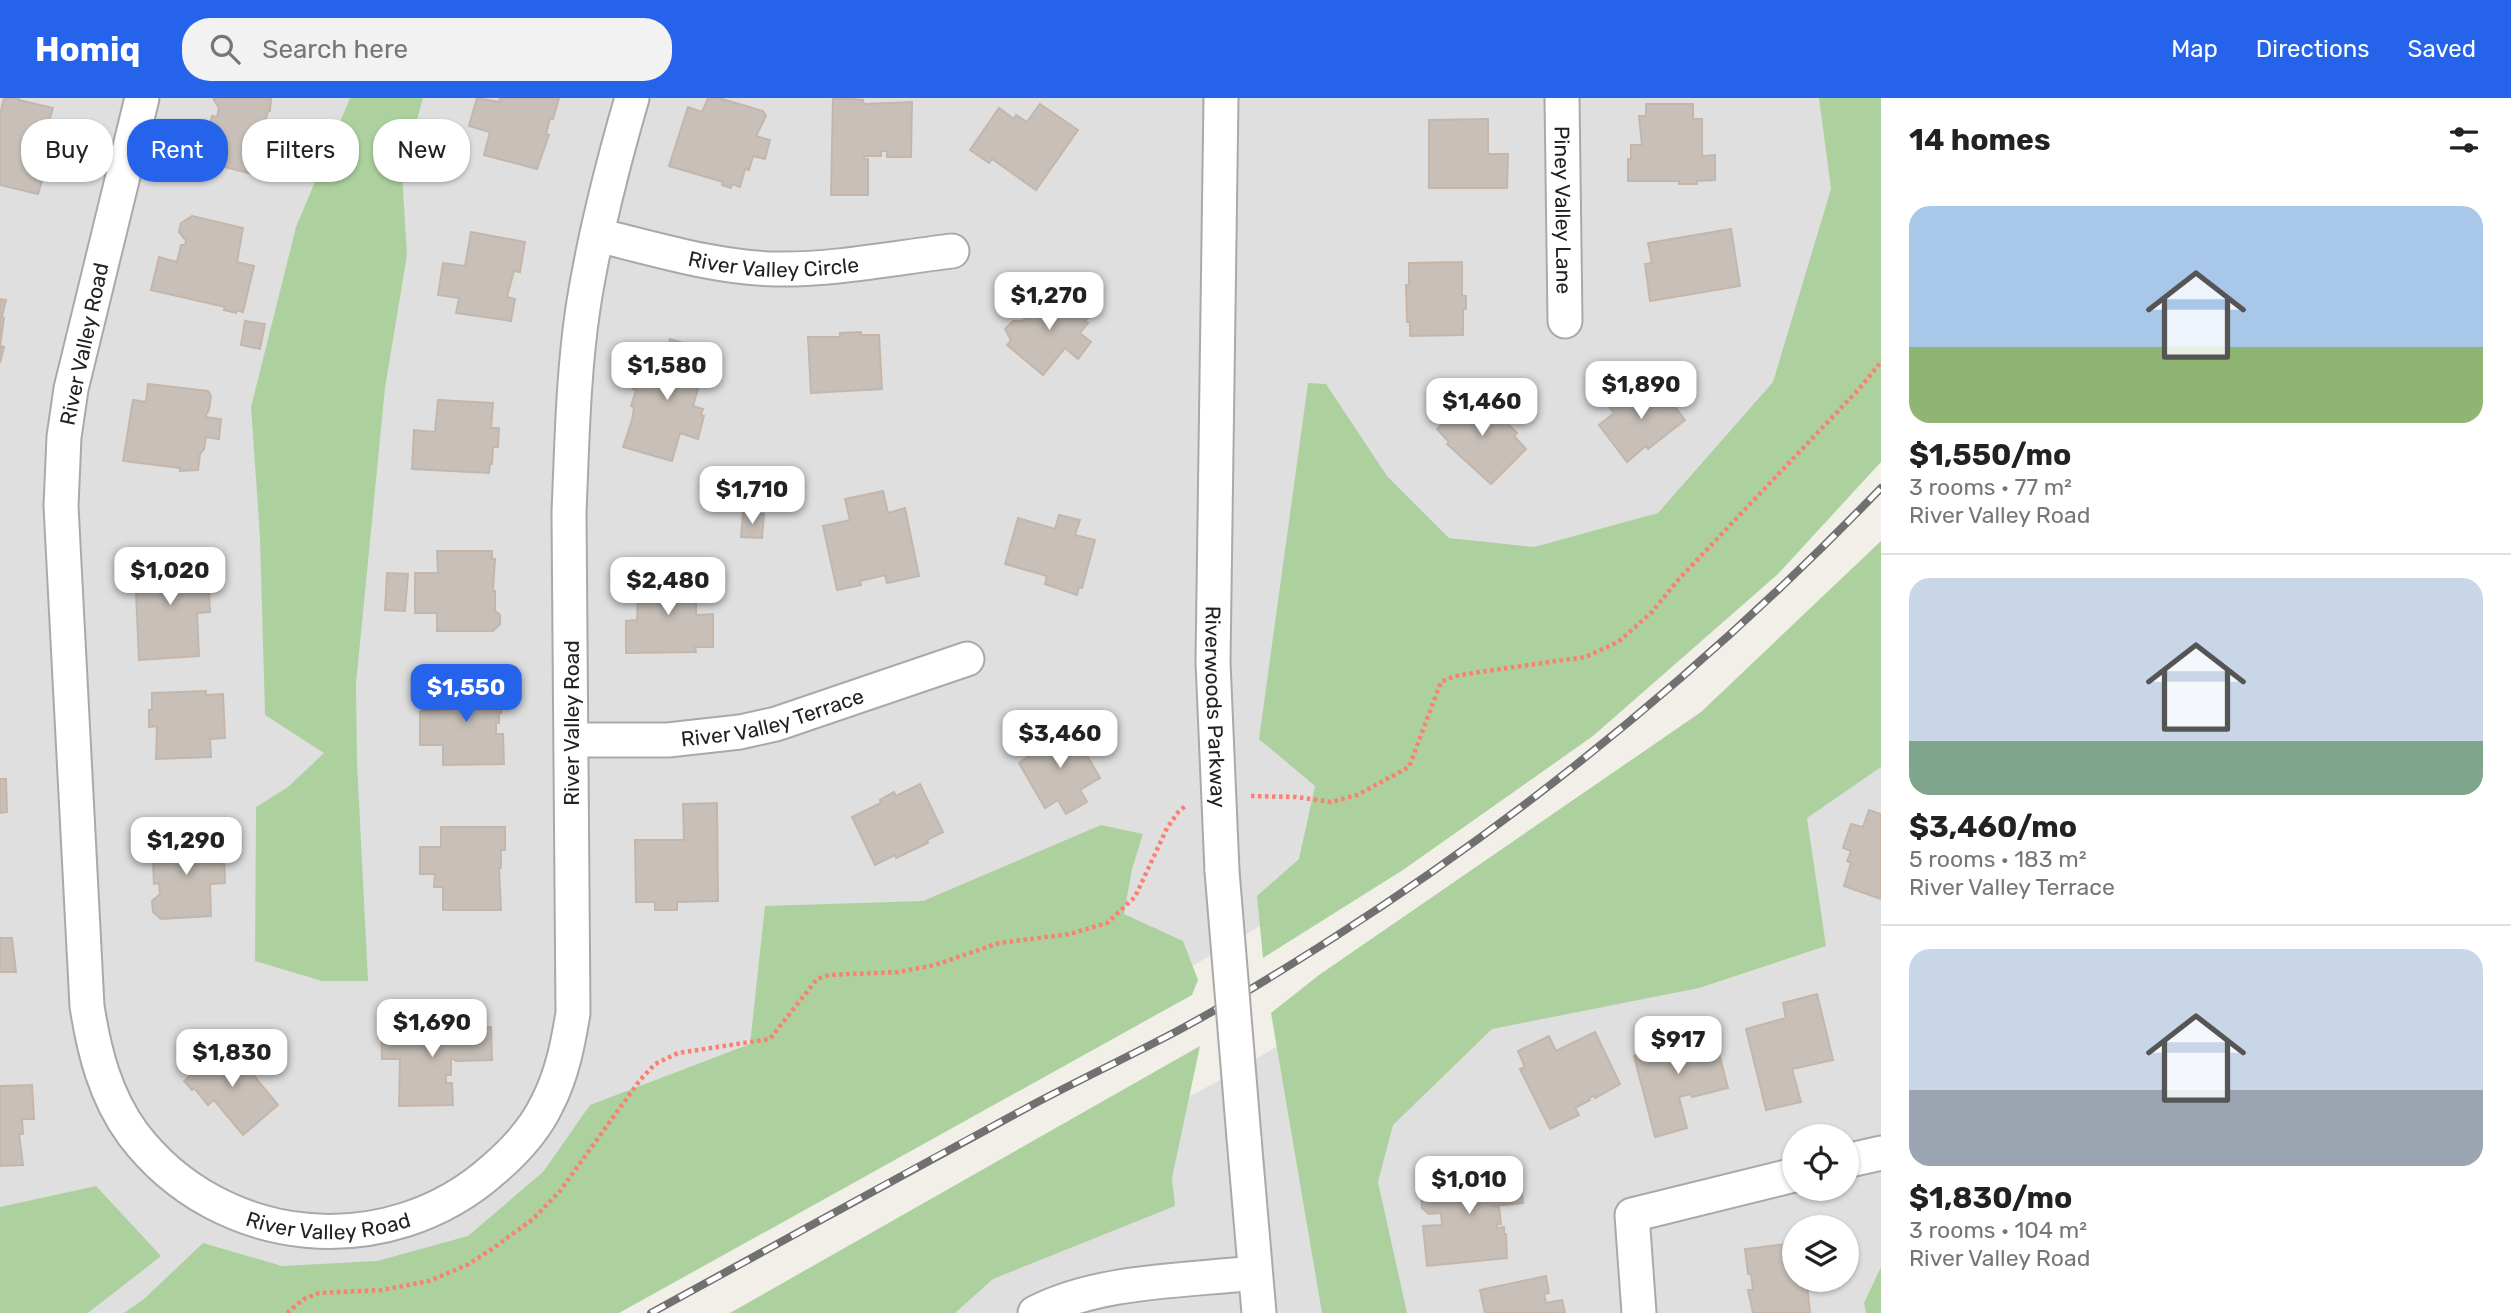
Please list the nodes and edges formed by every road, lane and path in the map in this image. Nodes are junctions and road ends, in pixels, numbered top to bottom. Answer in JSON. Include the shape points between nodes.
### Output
{"nodes":[{"id":1,"x":142,"y":98,"type":"edge"},
{"id":2,"x":632,"y":98,"type":"edge"},
{"id":3,"x":1221,"y":98,"type":"edge"},
{"id":4,"x":1562,"y":98,"type":"edge"},
{"id":5,"x":597,"y":235,"type":"junction"},
{"id":6,"x":951,"y":251,"type":"dead end"},
{"id":7,"x":1565,"y":321,"type":"dead end"},
{"id":8,"x":1881,"y":362,"type":"edge"},
{"id":9,"x":967,"y":659,"type":"dead end"},
{"id":10,"x":572,"y":740,"type":"junction"},
{"id":11,"x":1218,"y":798,"type":"junction"},
{"id":12,"x":1881,"y":1153,"type":"edge"},
{"id":13,"x":1859,"y":1158,"type":"edge"},
{"id":14,"x":1782,"y":1178,"type":"edge"},
{"id":15,"x":1254,"y":1273,"type":"junction"},
{"id":16,"x":287,"y":1313,"type":"edge"},
{"id":17,"x":1035,"y":1313,"type":"edge"},
{"id":18,"x":1259,"y":1313,"type":"edge"},
{"id":19,"x":1639,"y":1313,"type":"edge"}],
"edges":[{"from":1,"to":10,"type":"street","name":"River Valley Road","via":[[71,389],[61,506],[87,1006],[107,1087],[133,1133],[152,1155],[199,1193],[247,1217],[272,1226],[329,1233],[388,1226],[421,1215],[479,1184],[508,1158],[547,1105],[559,1076],[573,1013]]},
{"from":2,"to":5,"type":"street","name":"River Valley Road"},
{"from":3,"to":11,"type":"street","name":"Riverwoods Parkway","via":[[1213,662]]},
{"from":4,"to":7,"type":"street","name":"Piney Valley Lane"},
{"from":5,"to":6,"type":"street","name":"River Valley Circle","via":[[712,261],[775,269]]},
{"from":5,"to":10,"type":"street","name":"River Valley Road","via":[[583,308],[572,433]]},
{"from":8,"to":11,"type":"path","via":[[1651,613],[1618,642],[1585,657],[1486,670],[1441,682],[1409,767],[1357,795],[1331,802],[1265,795]]},
{"from":9,"to":10,"type":"street","name":"River Valley Terrace","via":[[740,733],[668,740]]},
{"from":11,"to":15,"type":"street","name":"Riverwoods Parkway","bridge":true},
{"from":11,"to":16,"type":"path","via":[[1191,803],[1178,811],[1135,897],[1107,922],[1070,934],[999,943],[935,965],[817,979],[770,1039],[678,1053],[655,1064],[560,1191],[533,1219],[475,1259],[429,1281],[382,1290],[319,1293]]},
{"from":12,"to":13,"type":"street"},
{"from":14,"to":19,"type":"street","via":[[1632,1215]]},
{"from":15,"to":17,"type":"street","via":[[1107,1289]]},
{"from":15,"to":18,"type":"street","name":"Riverwoods Parkway"}]}
